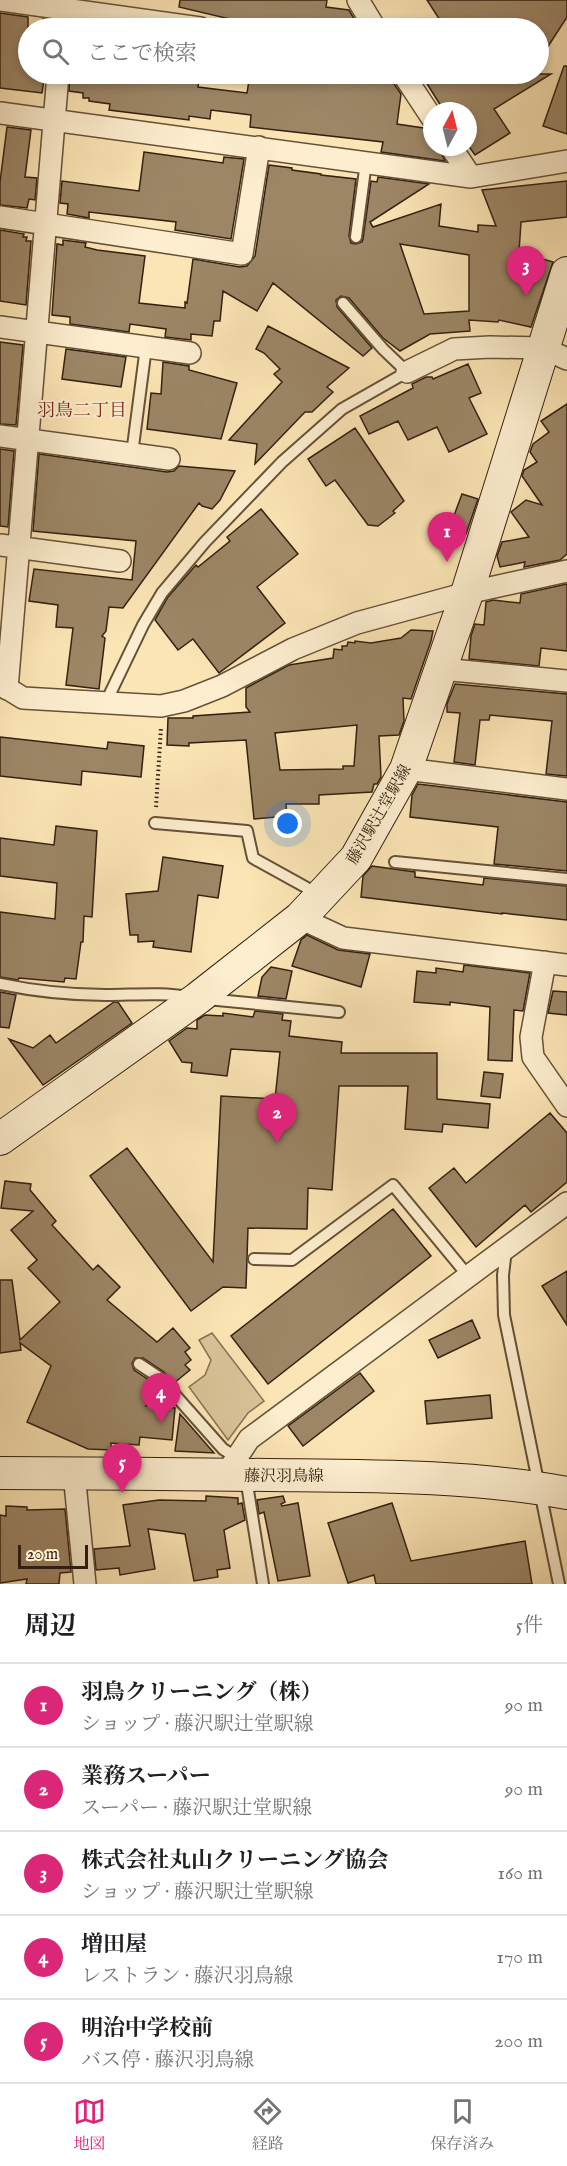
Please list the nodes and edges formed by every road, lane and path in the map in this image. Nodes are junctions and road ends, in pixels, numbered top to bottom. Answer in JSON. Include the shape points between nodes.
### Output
{"nodes":[{"id":1,"x":0,"y":0,"type":"edge"},
{"id":2,"x":358,"y":0,"type":"edge"},
{"id":3,"x":63,"y":13,"type":"edge"},
{"id":4,"x":109,"y":18,"type":"edge"},
{"id":5,"x":369,"y":18,"type":"edge"},
{"id":6,"x":57,"y":84,"type":"edge"},
{"id":7,"x":410,"y":84,"type":"edge"},
{"id":8,"x":423,"y":104,"type":"edge"},
{"id":9,"x":0,"y":113,"type":"edge"},
{"id":10,"x":54,"y":121,"type":"junction"},
{"id":11,"x":259,"y":147,"type":"junction"},
{"id":12,"x":457,"y":156,"type":"edge"},
{"id":13,"x":567,"y":160,"type":"edge"},
{"id":14,"x":366,"y":162,"type":"junction"},
{"id":15,"x":471,"y":177,"type":"junction"},
{"id":16,"x":0,"y":217,"type":"edge"},
{"id":17,"x":46,"y":224,"type":"junction"},
{"id":18,"x":356,"y":237,"type":"dead end"},
{"id":19,"x":567,"y":273,"type":"edge"},
{"id":20,"x":343,"y":303,"type":"dead end"},
{"id":21,"x":0,"y":327,"type":"edge"},
{"id":22,"x":37,"y":332,"type":"junction"},
{"id":23,"x":146,"y":347,"type":"junction"},
{"id":24,"x":190,"y":353,"type":"dead end"},
{"id":25,"x":555,"y":353,"type":"edge"},
{"id":26,"x":407,"y":372,"type":"junction"},
{"id":27,"x":0,"y":436,"type":"edge"},
{"id":28,"x":28,"y":440,"type":"junction"},
{"id":29,"x":132,"y":454,"type":"junction"},
{"id":30,"x":169,"y":459,"type":"dead end"},
{"id":31,"x":9,"y":546,"type":"edge"},
{"id":32,"x":120,"y":561,"type":"dead end"},
{"id":33,"x":567,"y":571,"type":"edge"},
{"id":34,"x":467,"y":593,"type":"junction"},
{"id":35,"x":441,"y":669,"type":"junction"},
{"id":36,"x":567,"y":681,"type":"edge"},
{"id":37,"x":4,"y":691,"type":"edge"},
{"id":38,"x":106,"y":702,"type":"junction"},
{"id":39,"x":160,"y":747,"type":"dead end"},
{"id":40,"x":406,"y":769,"type":"junction"},
{"id":41,"x":567,"y":789,"type":"edge"},
{"id":42,"x":154,"y":823,"type":"joint"},
{"id":43,"x":395,"y":862,"type":"dead end"},
{"id":44,"x":567,"y":879,"type":"edge"},
{"id":45,"x":322,"y":896,"type":"junction"},
{"id":46,"x":300,"y":918,"type":"junction"},
{"id":47,"x":545,"y":962,"type":"junction"},
{"id":48,"x":567,"y":965,"type":"edge"},
{"id":49,"x":0,"y":984,"type":"edge"},
{"id":50,"x":198,"y":998,"type":"junction"},
{"id":51,"x":339,"y":1012,"type":"dead end"},
{"id":52,"x":567,"y":1106,"type":"edge"},
{"id":53,"x":0,"y":1139,"type":"edge"},
{"id":54,"x":567,"y":1203,"type":"edge"},
{"id":55,"x":506,"y":1250,"type":"junction"},
{"id":56,"x":254,"y":1259,"type":"dead end"},
{"id":57,"x":469,"y":1277,"type":"junction"},
{"id":58,"x":139,"y":1364,"type":"dead end"},
{"id":59,"x":236,"y":1469,"type":"junction"},
{"id":60,"x":0,"y":1473,"type":"edge"},
{"id":61,"x":74,"y":1473,"type":"junction"},
{"id":62,"x":553,"y":1491,"type":"edge"},
{"id":63,"x":86,"y":1584,"type":"edge"},
{"id":64,"x":263,"y":1584,"type":"edge"},
{"id":65,"x":559,"y":1584,"type":"edge"}],
"edges":[{"from":1,"to":3,"type":"street"},
{"from":2,"to":5,"type":"street"},
{"from":3,"to":4,"type":"street"},
{"from":6,"to":10,"type":"street"},
{"from":7,"to":8,"type":"street"},
{"from":9,"to":10,"type":"street"},
{"from":10,"to":11,"type":"street"},
{"from":10,"to":17,"type":"street"},
{"from":11,"to":14,"type":"street"},
{"from":11,"to":17,"type":"street","via":[[242,254]]},
{"from":12,"to":15,"type":"street"},
{"from":13,"to":15,"type":"street"},
{"from":14,"to":15,"type":"street"},
{"from":14,"to":18,"type":"lane"},
{"from":16,"to":17,"type":"street"},
{"from":17,"to":22,"type":"street"},
{"from":19,"to":25,"type":"main road","name":"藤沢駅辻堂駅線"},
{"from":20,"to":26,"type":"lane"},
{"from":21,"to":22,"type":"street"},
{"from":22,"to":23,"type":"street"},
{"from":22,"to":28,"type":"street"},
{"from":23,"to":24,"type":"street"},
{"from":23,"to":29,"type":"lane"},
{"from":25,"to":26,"type":"street","via":[[490,347],[454,349]]},
{"from":25,"to":34,"type":"main road","name":"藤沢駅辻堂駅線"},
{"from":26,"to":38,"type":"lane","via":[[342,409],[282,462],[206,542],[162,593]]},
{"from":27,"to":28,"type":"street"},
{"from":28,"to":29,"type":"street"},
{"from":28,"to":31,"type":"street"},
{"from":29,"to":30,"type":"street"},
{"from":31,"to":32,"type":"street"},
{"from":31,"to":37,"type":"street"},
{"from":33,"to":34,"type":"street"},
{"from":34,"to":35,"type":"main road","name":"藤沢駅辻堂駅線"},
{"from":34,"to":38,"type":"street","via":[[357,623],[184,701],[162,706]]},
{"from":35,"to":36,"type":"street"},
{"from":35,"to":40,"type":"main road","name":"藤沢駅辻堂駅線"},
{"from":37,"to":38,"type":"street","via":[[23,698]]},
{"from":39,"to":42,"type":"path"},
{"from":40,"to":41,"type":"street"},
{"from":40,"to":45,"type":"main road","name":"藤沢駅辻堂駅線","via":[[356,858]]},
{"from":42,"to":45,"type":"lane","via":[[247,831],[253,858]]},
{"from":43,"to":44,"type":"lane"},
{"from":45,"to":46,"type":"main road","name":"藤沢駅辻堂駅線"},
{"from":46,"to":47,"type":"street","via":[[343,938]]},
{"from":46,"to":50,"type":"main road","name":"藤沢駅辻堂駅線"},
{"from":47,"to":48,"type":"street"},
{"from":47,"to":52,"type":"street","via":[[531,1037],[533,1057]]},
{"from":49,"to":50,"type":"lane","via":[[103,995],[168,993]]},
{"from":50,"to":51,"type":"lane"},
{"from":50,"to":53,"type":"main road","name":"藤沢駅辻堂駅線"},
{"from":54,"to":55,"type":"street"},
{"from":55,"to":57,"type":"street"},
{"from":55,"to":62,"type":"lane","via":[[504,1315]]},
{"from":56,"to":57,"type":"lane","via":[[292,1260],[393,1185]]},
{"from":57,"to":59,"type":"street","via":[[249,1439]]},
{"from":58,"to":59,"type":"lane","via":[[160,1378]]},
{"from":59,"to":61,"type":"main road","name":"藤沢羽鳥線"},
{"from":59,"to":62,"type":"main road","name":"藤沢羽鳥線"},
{"from":59,"to":64,"type":"lane"},
{"from":60,"to":61,"type":"main road","name":"藤沢羽鳥線"},
{"from":61,"to":63,"type":"street"},
{"from":62,"to":65,"type":"lane"}]}
